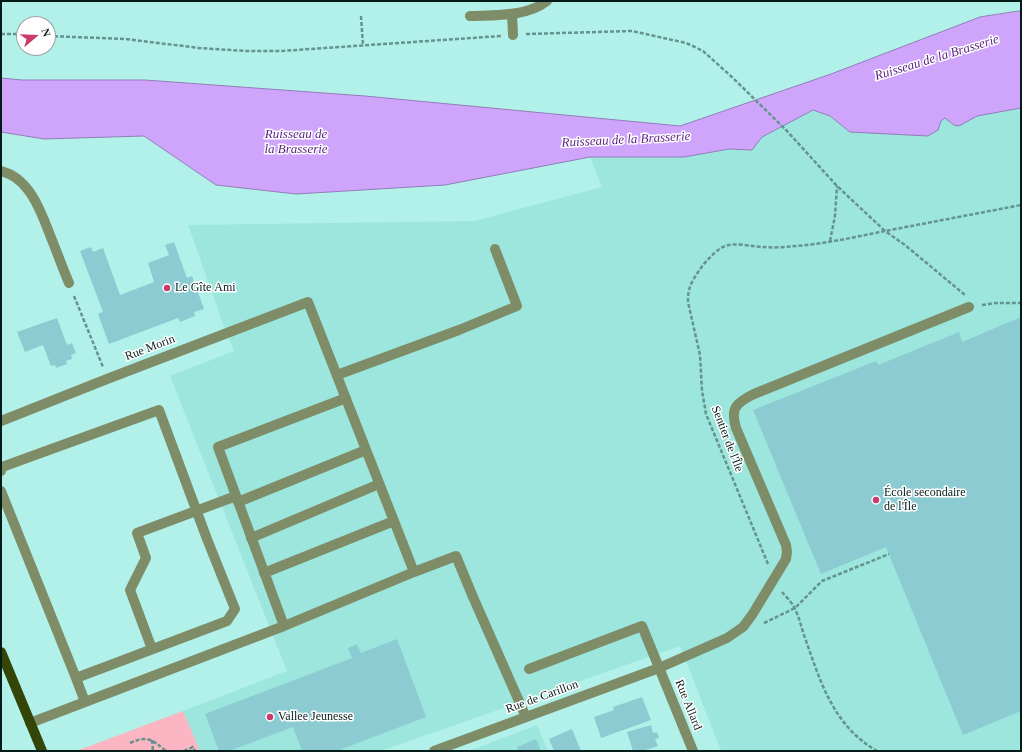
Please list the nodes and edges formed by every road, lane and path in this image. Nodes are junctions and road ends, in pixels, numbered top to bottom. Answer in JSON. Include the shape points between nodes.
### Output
{"nodes":[{"id":1,"x":547,"y":1,"type":"edge"},
{"id":2,"x":512,"y":14,"type":"junction"},
{"id":3,"x":361,"y":16,"type":"dead end"},
{"id":4,"x":470,"y":16,"type":"dead end"},
{"id":5,"x":1,"y":34,"type":"edge"},
{"id":6,"x":16,"y":34,"type":"edge"},
{"id":7,"x":513,"y":35,"type":"junction"},
{"id":8,"x":56,"y":36,"type":"edge"},
{"id":9,"x":363,"y":46,"type":"junction"},
{"id":10,"x":1,"y":171,"type":"edge"},
{"id":11,"x":837,"y":186,"type":"junction"},
{"id":12,"x":1021,"y":205,"type":"edge"},
{"id":13,"x":885,"y":231,"type":"junction"},
{"id":14,"x":830,"y":241,"type":"junction"},
{"id":15,"x":495,"y":249,"type":"dead end"},
{"id":16,"x":69,"y":283,"type":"joint"},
{"id":17,"x":968,"y":302,"type":"junction"},
{"id":18,"x":1021,"y":303,"type":"edge"},
{"id":19,"x":337,"y":375,"type":"junction"},
{"id":20,"x":107,"y":379,"type":"junction"},
{"id":21,"x":346,"y":398,"type":"junction"},
{"id":22,"x":1,"y":421,"type":"edge"},
{"id":23,"x":366,"y":450,"type":"junction"},
{"id":24,"x":1,"y":471,"type":"edge"},
{"id":25,"x":379,"y":484,"type":"junction"},
{"id":26,"x":1,"y":491,"type":"edge"},
{"id":27,"x":237,"y":499,"type":"junction"},
{"id":28,"x":197,"y":511,"type":"junction"},
{"id":29,"x":394,"y":521,"type":"junction"},
{"id":30,"x":251,"y":538,"type":"junction"},
{"id":31,"x":889,"y":554,"type":"dead end"},
{"id":32,"x":414,"y":572,"type":"junction"},
{"id":33,"x":264,"y":573,"type":"junction"},
{"id":34,"x":775,"y":579,"type":"junction"},
{"id":35,"x":795,"y":608,"type":"junction"},
{"id":36,"x":284,"y":626,"type":"junction"},
{"id":37,"x":757,"y":626,"type":"dead end"},
{"id":38,"x":152,"y":649,"type":"junction"},
{"id":39,"x":1,"y":652,"type":"edge"},
{"id":40,"x":529,"y":668,"type":"dead end"},
{"id":41,"x":660,"y":668,"type":"junction"},
{"id":42,"x":76,"y":678,"type":"junction"},
{"id":43,"x":85,"y":702,"type":"junction"},
{"id":44,"x":526,"y":717,"type":"junction"},
{"id":45,"x":30,"y":723,"type":"junction"},
{"id":46,"x":152,"y":740,"type":"junction"},
{"id":47,"x":130,"y":743,"type":"dead end"},
{"id":48,"x":42,"y":751,"type":"edge"},
{"id":49,"x":154,"y":751,"type":"edge"},
{"id":50,"x":166,"y":751,"type":"edge"},
{"id":51,"x":184,"y":751,"type":"edge"},
{"id":52,"x":195,"y":751,"type":"edge"},
{"id":53,"x":434,"y":751,"type":"edge"},
{"id":54,"x":693,"y":751,"type":"edge"},
{"id":55,"x":877,"y":751,"type":"edge"}],
"edges":[{"from":1,"to":2,"type":"street","via":[[530,10]]},
{"from":2,"to":4,"type":"street"},
{"from":2,"to":7,"type":"street"},
{"from":3,"to":9,"type":"path"},
{"from":5,"to":6,"type":"path"},
{"from":7,"to":9,"type":"path"},
{"from":7,"to":11,"type":"path","via":[[632,31],[686,43],[702,51],[749,93]]},
{"from":8,"to":9,"type":"path","via":[[126,39],[246,51],[300,51]]},
{"from":10,"to":16,"type":"street","via":[[17,180],[35,201]]},
{"from":11,"to":13,"type":"path"},
{"from":11,"to":14,"type":"path"},
{"from":12,"to":13,"type":"path","name":"Sentier de l'Île"},
{"from":13,"to":14,"type":"path","name":"Sentier de l'Île"},
{"from":13,"to":17,"type":"path","via":[[905,245]]},
{"from":14,"to":34,"type":"path","name":"Sentier de l'Île","via":[[795,246],[724,246],[707,261],[689,288],[688,294],[700,355],[706,414]]},
{"from":15,"to":19,"type":"street","via":[[517,306]]},
{"from":16,"to":20,"type":"path"},
{"from":17,"to":18,"type":"path"},
{"from":17,"to":34,"type":"street","name":"Rue de Carillon","via":[[761,391],[740,401],[736,406],[733,413],[736,428],[786,545],[786,559]]},
{"from":19,"to":20,"type":"street","name":"Rue Morin","via":[[308,302]]},
{"from":19,"to":21,"type":"street"},
{"from":20,"to":22,"type":"street","name":"Rue Morin"},
{"from":21,"to":23,"type":"street"},
{"from":21,"to":27,"type":"street","via":[[218,447]]},
{"from":23,"to":25,"type":"street"},
{"from":23,"to":27,"type":"street"},
{"from":24,"to":28,"type":"street","via":[[2,467],[159,410]]},
{"from":25,"to":29,"type":"street"},
{"from":25,"to":30,"type":"street"},
{"from":26,"to":42,"type":"street"},
{"from":27,"to":28,"type":"street"},
{"from":27,"to":30,"type":"street"},
{"from":28,"to":38,"type":"street","via":[[137,533],[146,558],[130,590]]},
{"from":28,"to":38,"type":"street","via":[[235,609],[227,621]]},
{"from":29,"to":32,"type":"street"},
{"from":29,"to":33,"type":"street"},
{"from":30,"to":33,"type":"street"},
{"from":31,"to":35,"type":"path","via":[[822,581]]},
{"from":32,"to":36,"type":"street"},
{"from":32,"to":44,"type":"street","via":[[456,556]]},
{"from":33,"to":36,"type":"street"},
{"from":34,"to":35,"type":"path","name":"Sentier de l'Île"},
{"from":34,"to":41,"type":"street","name":"Rue de Carillon","via":[[743,627],[728,638]]},
{"from":35,"to":37,"type":"path"},
{"from":35,"to":55,"type":"path","name":"Sentier de l'Île","via":[[831,704],[842,721]]},
{"from":36,"to":43,"type":"street"},
{"from":38,"to":42,"type":"street"},
{"from":39,"to":45,"type":"main road"},
{"from":40,"to":41,"type":"street","name":"Rue Allard","via":[[642,626]]},
{"from":41,"to":44,"type":"street","name":"Rue de Carillon"},
{"from":41,"to":54,"type":"street","name":"Rue Allard"},
{"from":42,"to":43,"type":"street"},
{"from":43,"to":45,"type":"street"},
{"from":44,"to":53,"type":"street","name":"Rue de Carillon"},
{"from":45,"to":48,"type":"main road"},
{"from":46,"to":47,"type":"path","via":[[140,738]]},
{"from":46,"to":49,"type":"path"},
{"from":46,"to":50,"type":"path"},
{"from":51,"to":52,"type":"path","via":[[193,748]]}]}
